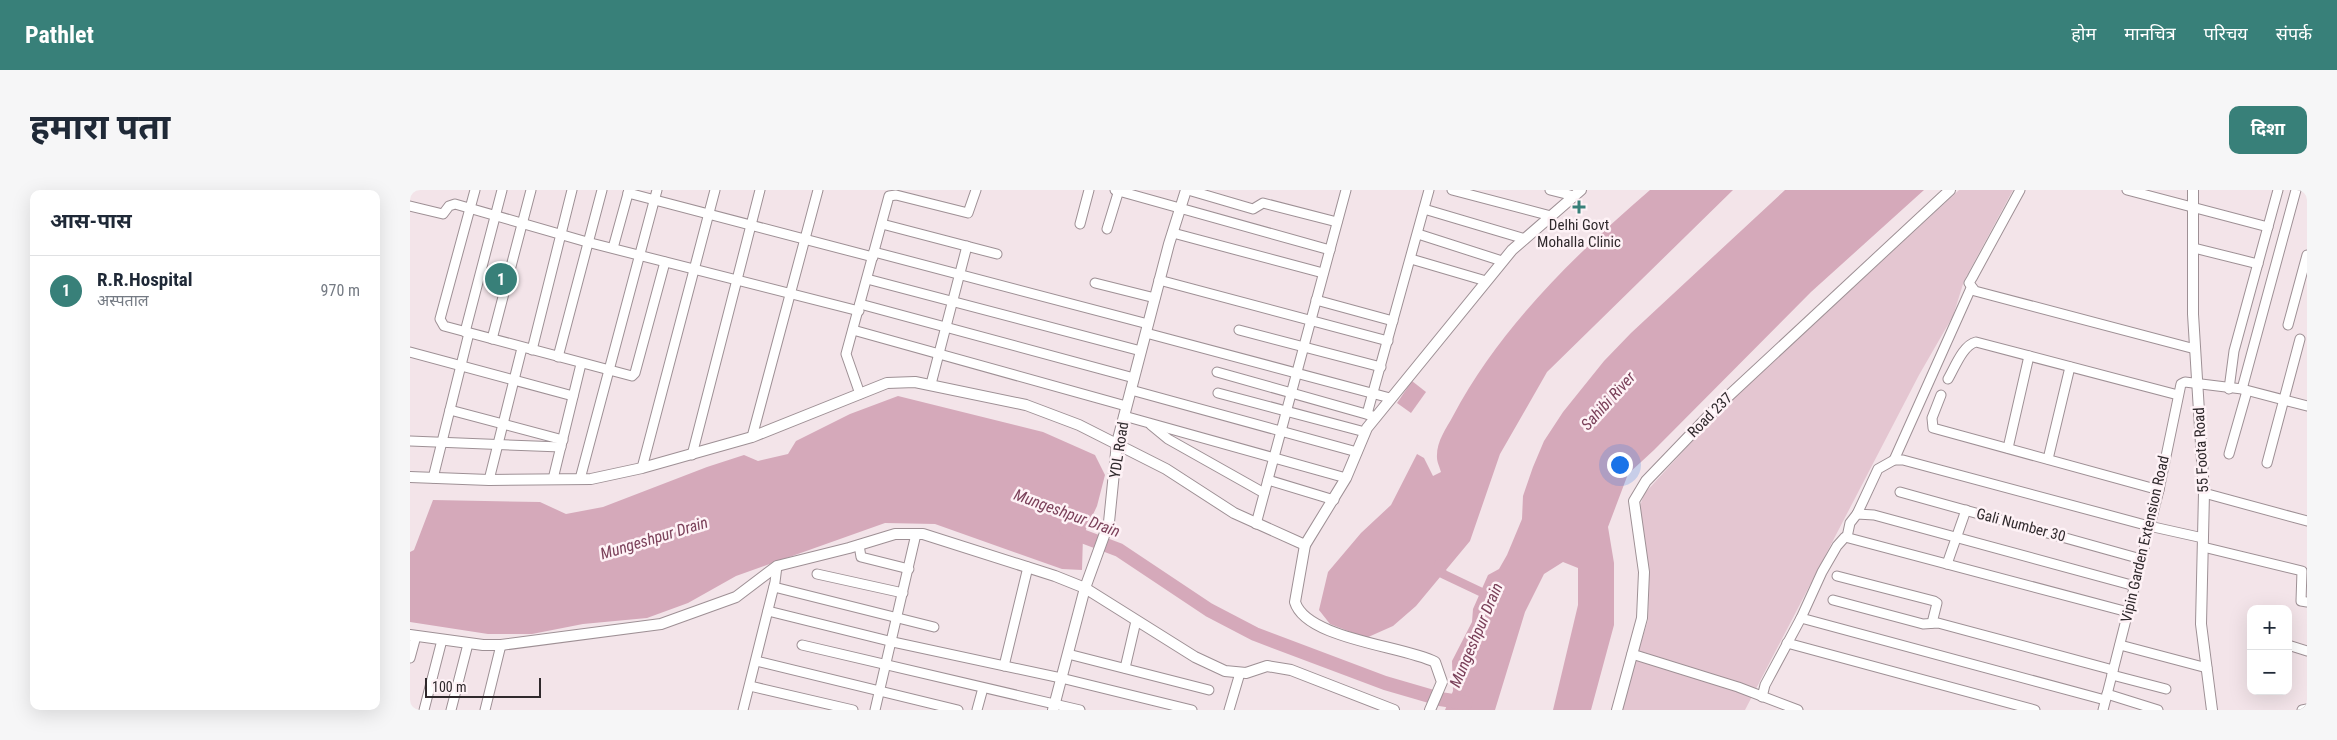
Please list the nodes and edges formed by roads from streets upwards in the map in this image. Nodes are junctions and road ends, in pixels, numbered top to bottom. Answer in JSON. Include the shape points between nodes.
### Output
{"nodes":[{"id":1,"x":475,"y":190,"type":"edge"},
{"id":2,"x":502,"y":190,"type":"edge"},
{"id":3,"x":531,"y":190,"type":"edge"},
{"id":4,"x":572,"y":190,"type":"edge"},
{"id":5,"x":602,"y":190,"type":"edge"},
{"id":6,"x":715,"y":190,"type":"edge"},
{"id":7,"x":760,"y":190,"type":"edge"},
{"id":8,"x":818,"y":190,"type":"edge"},
{"id":9,"x":976,"y":190,"type":"edge"},
{"id":10,"x":1089,"y":190,"type":"edge"},
{"id":11,"x":1117,"y":190,"type":"edge"},
{"id":12,"x":1187,"y":190,"type":"edge"},
{"id":13,"x":1346,"y":190,"type":"edge"},
{"id":14,"x":1429,"y":190,"type":"edge"},
{"id":15,"x":1452,"y":190,"type":"edge"},
{"id":16,"x":1550,"y":190,"type":"edge"},
{"id":17,"x":1950,"y":190,"type":"edge"},
{"id":18,"x":2020,"y":190,"type":"edge"},
{"id":19,"x":2127,"y":190,"type":"edge"},
{"id":20,"x":2193,"y":190,"type":"edge"},
{"id":21,"x":2278,"y":190,"type":"edge"},
{"id":22,"x":2296,"y":190,"type":"edge"},
{"id":23,"x":629,"y":191,"type":"edge"},
{"id":24,"x":1578,"y":193,"type":"edge"},
{"id":25,"x":656,"y":195,"type":"edge"},
{"id":26,"x":410,"y":206,"type":"edge"},
{"id":27,"x":470,"y":208,"type":"junction"},
{"id":28,"x":1182,"y":208,"type":"junction"},
{"id":29,"x":2194,"y":208,"type":"junction"},
{"id":30,"x":1424,"y":209,"type":"junction"},
{"id":31,"x":708,"y":214,"type":"junction"},
{"id":32,"x":496,"y":215,"type":"junction"},
{"id":33,"x":1551,"y":216,"type":"junction"},
{"id":34,"x":1337,"y":222,"type":"junction"},
{"id":35,"x":523,"y":223,"type":"junction"},
{"id":36,"x":751,"y":224,"type":"junction"},
{"id":37,"x":882,"y":224,"type":"junction"},
{"id":38,"x":1080,"y":224,"type":"dead end"},
{"id":39,"x":2268,"y":227,"type":"junction"},
{"id":40,"x":1108,"y":229,"type":"dead end"},
{"id":41,"x":1173,"y":233,"type":"junction"},
{"id":42,"x":561,"y":234,"type":"junction"},
{"id":43,"x":1418,"y":234,"type":"junction"},
{"id":44,"x":805,"y":239,"type":"junction"},
{"id":45,"x":1524,"y":239,"type":"junction"},
{"id":46,"x":587,"y":242,"type":"junction"},
{"id":47,"x":967,"y":246,"type":"junction"},
{"id":48,"x":613,"y":248,"type":"junction"},
{"id":49,"x":2194,"y":248,"type":"junction"},
{"id":50,"x":1330,"y":250,"type":"junction"},
{"id":51,"x":874,"y":254,"type":"junction"},
{"id":52,"x":997,"y":254,"type":"dead end"},
{"id":53,"x":639,"y":255,"type":"junction"},
{"id":54,"x":2307,"y":255,"type":"edge"},
{"id":55,"x":1411,"y":259,"type":"junction"},
{"id":56,"x":1502,"y":261,"type":"junction"},
{"id":57,"x":665,"y":262,"type":"junction"},
{"id":58,"x":2258,"y":264,"type":"junction"},
{"id":59,"x":694,"y":270,"type":"junction"},
{"id":60,"x":1324,"y":273,"type":"junction"},
{"id":61,"x":959,"y":274,"type":"junction"},
{"id":62,"x":867,"y":279,"type":"junction"},
{"id":63,"x":1160,"y":280,"type":"junction"},
{"id":64,"x":737,"y":281,"type":"junction"},
{"id":65,"x":1486,"y":281,"type":"junction"},
{"id":66,"x":1095,"y":283,"type":"dead end"},
{"id":67,"x":1971,"y":288,"type":"junction"},
{"id":68,"x":790,"y":294,"type":"junction"},
{"id":69,"x":1155,"y":298,"type":"junction"},
{"id":70,"x":1316,"y":300,"type":"junction"},
{"id":71,"x":951,"y":301,"type":"junction"},
{"id":72,"x":860,"y":307,"type":"junction"},
{"id":73,"x":1310,"y":321,"type":"junction"},
{"id":74,"x":1393,"y":321,"type":"junction"},
{"id":75,"x":945,"y":325,"type":"junction"},
{"id":76,"x":2288,"y":325,"type":"dead end"},
{"id":77,"x":1147,"y":328,"type":"junction"},
{"id":78,"x":853,"y":330,"type":"junction"},
{"id":79,"x":1239,"y":330,"type":"dead end"},
{"id":80,"x":467,"y":332,"type":"junction"},
{"id":81,"x":492,"y":339,"type":"junction"},
{"id":82,"x":2300,"y":339,"type":"dead end"},
{"id":83,"x":1388,"y":341,"type":"junction"},
{"id":84,"x":1304,"y":346,"type":"junction"},
{"id":85,"x":522,"y":348,"type":"junction"},
{"id":86,"x":2195,"y":349,"type":"junction"},
{"id":87,"x":532,"y":350,"type":"junction"},
{"id":88,"x":1141,"y":351,"type":"junction"},
{"id":89,"x":410,"y":352,"type":"edge"},
{"id":90,"x":938,"y":353,"type":"junction"},
{"id":91,"x":2029,"y":356,"type":"junction"},
{"id":92,"x":558,"y":357,"type":"junction"},
{"id":93,"x":581,"y":364,"type":"junction"},
{"id":94,"x":460,"y":366,"type":"junction"},
{"id":95,"x":1381,"y":367,"type":"junction"},
{"id":96,"x":2070,"y":367,"type":"junction"},
{"id":97,"x":608,"y":371,"type":"junction"},
{"id":98,"x":1217,"y":372,"type":"dead end"},
{"id":99,"x":1297,"y":372,"type":"junction"},
{"id":100,"x":1134,"y":378,"type":"junction"},
{"id":101,"x":1948,"y":379,"type":"dead end"},
{"id":102,"x":513,"y":380,"type":"junction"},
{"id":103,"x":931,"y":384,"type":"junction"},
{"id":104,"x":2197,"y":384,"type":"junction"},
{"id":105,"x":2229,"y":389,"type":"junction"},
{"id":106,"x":1131,"y":390,"type":"junction"},
{"id":107,"x":2244,"y":390,"type":"junction"},
{"id":108,"x":1218,"y":393,"type":"dead end"},
{"id":109,"x":1291,"y":393,"type":"junction"},
{"id":110,"x":860,"y":394,"type":"junction"},
{"id":111,"x":1373,"y":394,"type":"junction"},
{"id":112,"x":1941,"y":395,"type":"dead end"},
{"id":113,"x":2178,"y":395,"type":"junction"},
{"id":114,"x":573,"y":396,"type":"junction"},
{"id":115,"x":1390,"y":398,"type":"junction"},
{"id":116,"x":2285,"y":400,"type":"junction"},
{"id":117,"x":2307,"y":406,"type":"edge"},
{"id":118,"x":450,"y":410,"type":"junction"},
{"id":119,"x":1125,"y":411,"type":"junction"},
{"id":120,"x":1286,"y":411,"type":"junction"},
{"id":121,"x":1371,"y":415,"type":"junction"},
{"id":122,"x":1148,"y":423,"type":"junction"},
{"id":123,"x":502,"y":424,"type":"junction"},
{"id":124,"x":1281,"y":431,"type":"junction"},
{"id":125,"x":1365,"y":432,"type":"junction"},
{"id":126,"x":752,"y":437,"type":"junction"},
{"id":127,"x":410,"y":441,"type":"edge"},
{"id":128,"x":442,"y":442,"type":"junction"},
{"id":129,"x":562,"y":443,"type":"junction"},
{"id":130,"x":1117,"y":443,"type":"junction"},
{"id":131,"x":497,"y":445,"type":"junction"},
{"id":132,"x":2008,"y":448,"type":"junction"},
{"id":133,"x":1357,"y":452,"type":"junction"},
{"id":134,"x":2229,"y":454,"type":"dead end"},
{"id":135,"x":692,"y":455,"type":"junction"},
{"id":136,"x":1274,"y":458,"type":"junction"},
{"id":137,"x":1894,"y":460,"type":"junction"},
{"id":138,"x":2048,"y":460,"type":"junction"},
{"id":139,"x":2267,"y":463,"type":"dead end"},
{"id":140,"x":642,"y":468,"type":"junction"},
{"id":141,"x":410,"y":477,"type":"edge"},
{"id":142,"x":433,"y":478,"type":"junction"},
{"id":143,"x":1346,"y":478,"type":"junction"},
{"id":144,"x":553,"y":479,"type":"junction"},
{"id":145,"x":580,"y":479,"type":"junction"},
{"id":146,"x":490,"y":480,"type":"junction"},
{"id":147,"x":1268,"y":480,"type":"junction"},
{"id":148,"x":2159,"y":490,"type":"junction"},
{"id":149,"x":1900,"y":492,"type":"dead end"},
{"id":150,"x":1264,"y":493,"type":"junction"},
{"id":151,"x":2204,"y":493,"type":"junction"},
{"id":152,"x":1334,"y":500,"type":"junction"},
{"id":153,"x":1966,"y":510,"type":"junction"},
{"id":154,"x":1858,"y":514,"type":"junction"},
{"id":155,"x":2307,"y":521,"type":"edge"},
{"id":156,"x":1256,"y":524,"type":"junction"},
{"id":157,"x":2149,"y":526,"type":"junction"},
{"id":158,"x":916,"y":534,"type":"junction"},
{"id":159,"x":1846,"y":537,"type":"junction"},
{"id":160,"x":1957,"y":537,"type":"junction"},
{"id":161,"x":2203,"y":543,"type":"junction"},
{"id":162,"x":859,"y":545,"type":"junction"},
{"id":163,"x":1305,"y":545,"type":"junction"},
{"id":164,"x":2141,"y":559,"type":"junction"},
{"id":165,"x":1947,"y":564,"type":"junction"},
{"id":166,"x":777,"y":566,"type":"junction"},
{"id":167,"x":1028,"y":567,"type":"junction"},
{"id":168,"x":909,"y":569,"type":"junction"},
{"id":169,"x":817,"y":574,"type":"dead end"},
{"id":170,"x":1836,"y":576,"type":"dead end"},
{"id":171,"x":774,"y":586,"type":"junction"},
{"id":172,"x":2135,"y":586,"type":"junction"},
{"id":173,"x":1085,"y":588,"type":"junction"},
{"id":174,"x":903,"y":593,"type":"junction"},
{"id":175,"x":1834,"y":600,"type":"dead end"},
{"id":176,"x":2307,"y":602,"type":"edge"},
{"id":177,"x":768,"y":612,"type":"junction"},
{"id":178,"x":2128,"y":612,"type":"junction"},
{"id":179,"x":898,"y":618,"type":"junction"},
{"id":180,"x":1801,"y":618,"type":"junction"},
{"id":181,"x":1136,"y":621,"type":"junction"},
{"id":182,"x":1932,"y":623,"type":"junction"},
{"id":183,"x":934,"y":627,"type":"dead end"},
{"id":184,"x":413,"y":636,"type":"edge"},
{"id":185,"x":442,"y":640,"type":"junction"},
{"id":186,"x":893,"y":642,"type":"junction"},
{"id":187,"x":1787,"y":643,"type":"junction"},
{"id":188,"x":468,"y":644,"type":"junction"},
{"id":189,"x":501,"y":645,"type":"junction"},
{"id":190,"x":802,"y":645,"type":"dead end"},
{"id":191,"x":2120,"y":645,"type":"junction"},
{"id":192,"x":2292,"y":646,"type":"edge"},
{"id":193,"x":2307,"y":651,"type":"edge"},
{"id":194,"x":1068,"y":654,"type":"junction"},
{"id":195,"x":1632,"y":654,"type":"junction"},
{"id":196,"x":410,"y":658,"type":"edge"},
{"id":197,"x":756,"y":661,"type":"junction"},
{"id":198,"x":887,"y":666,"type":"junction"},
{"id":199,"x":1004,"y":666,"type":"junction"},
{"id":200,"x":1125,"y":668,"type":"junction"},
{"id":201,"x":2207,"y":668,"type":"junction"},
{"id":202,"x":1240,"y":673,"type":"junction"},
{"id":203,"x":2113,"y":673,"type":"junction"},
{"id":204,"x":1062,"y":678,"type":"junction"},
{"id":205,"x":750,"y":686,"type":"junction"},
{"id":206,"x":983,"y":688,"type":"junction"},
{"id":207,"x":2166,"y":689,"type":"dead end"},
{"id":208,"x":1209,"y":690,"type":"dead end"},
{"id":209,"x":880,"y":692,"type":"junction"},
{"id":210,"x":1762,"y":697,"type":"junction"},
{"id":211,"x":2106,"y":697,"type":"junction"},
{"id":212,"x":1054,"y":707,"type":"edge"},
{"id":213,"x":1431,"y":708,"type":"edge"},
{"id":214,"x":2307,"y":709,"type":"edge"},
{"id":215,"x":424,"y":710,"type":"edge"},
{"id":216,"x":451,"y":710,"type":"edge"},
{"id":217,"x":485,"y":710,"type":"edge"},
{"id":218,"x":743,"y":710,"type":"edge"},
{"id":219,"x":854,"y":710,"type":"edge"},
{"id":220,"x":875,"y":710,"type":"edge"},
{"id":221,"x":958,"y":710,"type":"edge"},
{"id":222,"x":977,"y":710,"type":"edge"},
{"id":223,"x":1080,"y":710,"type":"edge"},
{"id":224,"x":1192,"y":710,"type":"edge"},
{"id":225,"x":1229,"y":710,"type":"edge"},
{"id":226,"x":1394,"y":710,"type":"edge"},
{"id":227,"x":1616,"y":710,"type":"edge"},
{"id":228,"x":1798,"y":710,"type":"edge"},
{"id":229,"x":2035,"y":710,"type":"edge"},
{"id":230,"x":2103,"y":710,"type":"edge"},
{"id":231,"x":2158,"y":710,"type":"edge"},
{"id":232,"x":2212,"y":710,"type":"edge"},
{"id":233,"x":2302,"y":710,"type":"edge"}],
"edges":[{"from":1,"to":27,"type":"street"},
{"from":2,"to":32,"type":"street"},
{"from":3,"to":35,"type":"street"},
{"from":4,"to":42,"type":"street"},
{"from":5,"to":46,"type":"street"},
{"from":6,"to":31,"type":"street"},
{"from":7,"to":36,"type":"street"},
{"from":8,"to":44,"type":"street"},
{"from":9,"to":37,"type":"street","via":[[968,213],[891,195],[887,199]]},
{"from":10,"to":38,"type":"street"},
{"from":11,"to":28,"type":"street"},
{"from":11,"to":40,"type":"street"},
{"from":12,"to":28,"type":"street","name":"YDL Road"},
{"from":12,"to":34,"type":"street","via":[[1253,209],[1263,203]]},
{"from":13,"to":34,"type":"street"},
{"from":14,"to":30,"type":"street"},
{"from":15,"to":33,"type":"street"},
{"from":16,"to":24,"type":"street"},
{"from":17,"to":195,"type":"street","name":"Road 237","via":[[1721,403],[1646,482],[1634,501],[1644,572],[1642,618]]},
{"from":18,"to":67,"type":"street","via":[[1969,284]]},
{"from":19,"to":29,"type":"street"},
{"from":20,"to":29,"type":"street","name":"55 Foota Road"},
{"from":21,"to":39,"type":"street"},
{"from":22,"to":107,"type":"street"},
{"from":23,"to":25,"type":"street"},
{"from":23,"to":48,"type":"street"},
{"from":24,"to":33,"type":"street"},
{"from":25,"to":31,"type":"street"},
{"from":25,"to":53,"type":"street"},
{"from":26,"to":27,"type":"street","via":[[443,214],[451,205]]},
{"from":27,"to":32,"type":"street"},
{"from":27,"to":80,"type":"street","via":[[440,319],[444,326]]},
{"from":28,"to":41,"type":"street","name":"YDL Road"},
{"from":28,"to":50,"type":"street"},
{"from":29,"to":39,"type":"street"},
{"from":29,"to":49,"type":"street","name":"55 Foota Road"},
{"from":30,"to":43,"type":"street"},
{"from":30,"to":45,"type":"street"},
{"from":31,"to":36,"type":"street"},
{"from":31,"to":59,"type":"street"},
{"from":32,"to":35,"type":"street"},
{"from":32,"to":80,"type":"street"},
{"from":33,"to":45,"type":"street"},
{"from":34,"to":50,"type":"street"},
{"from":35,"to":42,"type":"street"},
{"from":35,"to":81,"type":"street"},
{"from":36,"to":44,"type":"street"},
{"from":36,"to":64,"type":"street"},
{"from":37,"to":47,"type":"street"},
{"from":37,"to":51,"type":"street"},
{"from":39,"to":58,"type":"street"},
{"from":41,"to":60,"type":"street"},
{"from":41,"to":63,"type":"street","name":"YDL Road"},
{"from":42,"to":46,"type":"street"},
{"from":42,"to":87,"type":"street"},
{"from":43,"to":55,"type":"street"},
{"from":43,"to":56,"type":"street"},
{"from":44,"to":51,"type":"street"},
{"from":44,"to":68,"type":"street"},
{"from":45,"to":56,"type":"street"},
{"from":46,"to":48,"type":"street"},
{"from":46,"to":92,"type":"street"},
{"from":47,"to":52,"type":"street"},
{"from":47,"to":61,"type":"street"},
{"from":48,"to":53,"type":"street"},
{"from":49,"to":58,"type":"street"},
{"from":49,"to":86,"type":"street","name":"55 Foota Road"},
{"from":50,"to":60,"type":"street"},
{"from":51,"to":61,"type":"street"},
{"from":51,"to":62,"type":"street"},
{"from":53,"to":57,"type":"street"},
{"from":53,"to":97,"type":"street"},
{"from":54,"to":76,"type":"street"},
{"from":55,"to":65,"type":"street"},
{"from":55,"to":74,"type":"street"},
{"from":56,"to":65,"type":"street"},
{"from":57,"to":59,"type":"street"},
{"from":57,"to":97,"type":"street","via":[[635,372],[632,376]]},
{"from":58,"to":105,"type":"street","via":[[2234,351]]},
{"from":59,"to":64,"type":"street"},
{"from":59,"to":140,"type":"street"},
{"from":60,"to":70,"type":"street"},
{"from":61,"to":71,"type":"street"},
{"from":61,"to":77,"type":"street"},
{"from":62,"to":71,"type":"street"},
{"from":62,"to":72,"type":"street"},
{"from":63,"to":69,"type":"street","name":"YDL Road"},
{"from":63,"to":73,"type":"street"},
{"from":64,"to":68,"type":"street"},
{"from":64,"to":135,"type":"street"},
{"from":65,"to":115,"type":"street"},
{"from":66,"to":69,"type":"street"},
{"from":67,"to":86,"type":"street"},
{"from":67,"to":137,"type":"street"},
{"from":68,"to":72,"type":"street"},
{"from":68,"to":126,"type":"street"},
{"from":69,"to":77,"type":"street","name":"YDL Road"},
{"from":70,"to":73,"type":"street"},
{"from":70,"to":74,"type":"street"},
{"from":71,"to":75,"type":"street"},
{"from":71,"to":88,"type":"street"},
{"from":72,"to":75,"type":"street"},
{"from":72,"to":78,"type":"street"},
{"from":73,"to":83,"type":"street"},
{"from":73,"to":84,"type":"street"},
{"from":74,"to":83,"type":"street"},
{"from":75,"to":90,"type":"street"},
{"from":75,"to":100,"type":"street"},
{"from":77,"to":88,"type":"street","name":"YDL Road"},
{"from":77,"to":99,"type":"street"},
{"from":78,"to":90,"type":"street"},
{"from":78,"to":110,"type":"street","via":[[846,358]]},
{"from":79,"to":84,"type":"street"},
{"from":80,"to":81,"type":"street"},
{"from":80,"to":94,"type":"street"},
{"from":81,"to":85,"type":"street"},
{"from":82,"to":116,"type":"street"},
{"from":83,"to":95,"type":"street"},
{"from":84,"to":95,"type":"street"},
{"from":84,"to":99,"type":"street"},
{"from":85,"to":87,"type":"street"},
{"from":85,"to":102,"type":"street"},
{"from":86,"to":104,"type":"street","name":"55 Foota Road"},
{"from":87,"to":92,"type":"street"},
{"from":88,"to":100,"type":"street","name":"YDL Road"},
{"from":89,"to":94,"type":"street"},
{"from":90,"to":103,"type":"street"},
{"from":90,"to":119,"type":"street"},
{"from":91,"to":96,"type":"street"},
{"from":91,"to":101,"type":"street","via":[[1970,343]]},
{"from":91,"to":132,"type":"street"},
{"from":92,"to":93,"type":"street"},
{"from":93,"to":97,"type":"street"},
{"from":93,"to":114,"type":"street"},
{"from":94,"to":102,"type":"street"},
{"from":94,"to":118,"type":"street"},
{"from":95,"to":111,"type":"street"},
{"from":96,"to":113,"type":"street"},
{"from":96,"to":138,"type":"street"},
{"from":97,"to":145,"type":"street"},
{"from":98,"to":109,"type":"street"},
{"from":99,"to":109,"type":"street"},
{"from":99,"to":111,"type":"street"},
{"from":100,"to":106,"type":"street","name":"YDL Road"},
{"from":102,"to":114,"type":"street"},
{"from":102,"to":123,"type":"street"},
{"from":103,"to":110,"type":"street","via":[[893,382]]},
{"from":103,"to":130,"type":"street","via":[[1034,407]]},
{"from":104,"to":105,"type":"street"},
{"from":104,"to":113,"type":"street","via":[[2182,382]]},
{"from":104,"to":151,"type":"street","name":"55 Foota Road"},
{"from":105,"to":107,"type":"street"},
{"from":106,"to":119,"type":"street","name":"YDL Road"},
{"from":106,"to":124,"type":"street"},
{"from":107,"to":116,"type":"street"},
{"from":107,"to":134,"type":"street"},
{"from":108,"to":120,"type":"street"},
{"from":109,"to":120,"type":"street"},
{"from":109,"to":121,"type":"street"},
{"from":110,"to":126,"type":"street"},
{"from":111,"to":115,"type":"street"},
{"from":111,"to":121,"type":"street"},
{"from":112,"to":132,"type":"street","via":[[1932,418],[1933,428]]},
{"from":113,"to":148,"type":"street","name":"Vipin Garden Extension Road"},
{"from":114,"to":129,"type":"street"},
{"from":115,"to":121,"type":"street"},
{"from":116,"to":117,"type":"street"},
{"from":116,"to":139,"type":"street"},
{"from":118,"to":123,"type":"street"},
{"from":118,"to":128,"type":"street"},
{"from":119,"to":122,"type":"street"},
{"from":119,"to":130,"type":"street","name":"YDL Road"},
{"from":120,"to":124,"type":"street"},
{"from":120,"to":125,"type":"street"},
{"from":121,"to":125,"type":"street"},
{"from":122,"to":136,"type":"street"},
{"from":122,"to":150,"type":"street","via":[[1168,439]]},
{"from":123,"to":129,"type":"street"},
{"from":123,"to":131,"type":"street"},
{"from":124,"to":133,"type":"street"},
{"from":124,"to":136,"type":"street"},
{"from":125,"to":133,"type":"street"},
{"from":126,"to":135,"type":"street"},
{"from":127,"to":128,"type":"street"},
{"from":128,"to":131,"type":"street"},
{"from":128,"to":142,"type":"street"},
{"from":129,"to":131,"type":"street"},
{"from":129,"to":144,"type":"street"},
{"from":130,"to":156,"type":"street"},
{"from":130,"to":173,"type":"street","name":"YDL Road","via":[[1107,530]]},
{"from":131,"to":146,"type":"street"},
{"from":132,"to":138,"type":"street"},
{"from":133,"to":143,"type":"street"},
{"from":135,"to":140,"type":"street"},
{"from":136,"to":143,"type":"street"},
{"from":136,"to":147,"type":"street"},
{"from":137,"to":154,"type":"street","via":[[1878,469]]},
{"from":137,"to":157,"type":"street"},
{"from":138,"to":148,"type":"street"},
{"from":140,"to":145,"type":"street"},
{"from":141,"to":142,"type":"street"},
{"from":142,"to":146,"type":"street"},
{"from":143,"to":152,"type":"street"},
{"from":144,"to":145,"type":"street"},
{"from":144,"to":146,"type":"street"},
{"from":147,"to":150,"type":"street"},
{"from":147,"to":152,"type":"street"},
{"from":148,"to":157,"type":"street","name":"Vipin Garden Extension Road"},
{"from":149,"to":153,"type":"street","name":"Gali Number 30"},
{"from":150,"to":156,"type":"street"},
{"from":151,"to":155,"type":"street"},
{"from":151,"to":161,"type":"street","name":"55 Foota Road"},
{"from":152,"to":163,"type":"street"},
{"from":153,"to":160,"type":"street"},
{"from":153,"to":164,"type":"street","name":"Gali Number 30"},
{"from":154,"to":159,"type":"street","via":[[1850,522]]},
{"from":154,"to":160,"type":"street","via":[[1874,515]]},
{"from":156,"to":163,"type":"street"},
{"from":157,"to":161,"type":"street"},
{"from":157,"to":164,"type":"street","name":"Vipin Garden Extension Road"},
{"from":158,"to":162,"type":"street","via":[[895,534]]},
{"from":158,"to":167,"type":"street"},
{"from":158,"to":168,"type":"street"},
{"from":159,"to":165,"type":"street"},
{"from":159,"to":180,"type":"street","via":[[1822,572]]},
{"from":160,"to":165,"type":"street"},
{"from":160,"to":172,"type":"street"},
{"from":161,"to":176,"type":"street","via":[[2302,571],[2301,601]]},
{"from":161,"to":201,"type":"street","name":"55 Foota Road","via":[[2201,624]]},
{"from":162,"to":166,"type":"street"},
{"from":162,"to":168,"type":"street","via":[[862,557]]},
{"from":163,"to":213,"type":"street","via":[[1295,602],[1305,618],[1379,647],[1432,660],[1442,682]]},
{"from":164,"to":172,"type":"street","name":"Vipin Garden Extension Road"},
{"from":165,"to":178,"type":"street"},
{"from":166,"to":171,"type":"street"},
{"from":166,"to":189,"type":"street","via":[[736,597],[661,624]]},
{"from":167,"to":173,"type":"street"},
{"from":167,"to":199,"type":"street"},
{"from":168,"to":174,"type":"street"},
{"from":169,"to":174,"type":"street"},
{"from":170,"to":182,"type":"street","via":[[1934,601],[1937,603]]},
{"from":171,"to":177,"type":"street"},
{"from":171,"to":179,"type":"street"},
{"from":172,"to":178,"type":"street","name":"Vipin Garden Extension Road"},
{"from":173,"to":181,"type":"street"},
{"from":173,"to":194,"type":"street","name":"YDL Road"},
{"from":174,"to":179,"type":"street"},
{"from":175,"to":182,"type":"street","via":[[1923,624]]},
{"from":177,"to":186,"type":"street"},
{"from":177,"to":197,"type":"street"},
{"from":178,"to":191,"type":"street","name":"Vipin Garden Extension Road"},
{"from":179,"to":183,"type":"street"},
{"from":179,"to":186,"type":"street"},
{"from":180,"to":187,"type":"street"},
{"from":180,"to":211,"type":"street"},
{"from":181,"to":200,"type":"street"},
{"from":181,"to":202,"type":"street","via":[[1195,657],[1225,671]]},
{"from":182,"to":203,"type":"street"},
{"from":184,"to":185,"type":"street"},
{"from":184,"to":196,"type":"street"},
{"from":185,"to":188,"type":"street"},
{"from":185,"to":215,"type":"street"},
{"from":186,"to":198,"type":"street"},
{"from":186,"to":199,"type":"street"},
{"from":187,"to":210,"type":"street","via":[[1765,684]]},
{"from":187,"to":229,"type":"street"},
{"from":188,"to":189,"type":"street"},
{"from":188,"to":216,"type":"street"},
{"from":189,"to":217,"type":"street"},
{"from":190,"to":198,"type":"street"},
{"from":191,"to":201,"type":"street"},
{"from":191,"to":203,"type":"street","name":"Vipin Garden Extension Road"},
{"from":192,"to":193,"type":"street"},
{"from":194,"to":200,"type":"street"},
{"from":194,"to":204,"type":"street","name":"YDL Road"},
{"from":195,"to":210,"type":"street"},
{"from":195,"to":227,"type":"street","name":"Road 237"},
{"from":197,"to":205,"type":"street"},
{"from":197,"to":209,"type":"street"},
{"from":198,"to":206,"type":"street"},
{"from":198,"to":209,"type":"street"},
{"from":199,"to":204,"type":"street"},
{"from":200,"to":208,"type":"street"},
{"from":201,"to":232,"type":"street","name":"55 Foota Road"},
{"from":202,"to":225,"type":"street"},
{"from":202,"to":226,"type":"street","via":[[1267,666],[1291,670]]},
{"from":203,"to":207,"type":"street"},
{"from":203,"to":211,"type":"street","name":"Vipin Garden Extension Road"},
{"from":204,"to":212,"type":"street","name":"YDL Road"},
{"from":204,"to":224,"type":"street"},
{"from":205,"to":218,"type":"street"},
{"from":205,"to":219,"type":"street"},
{"from":206,"to":212,"type":"street"},
{"from":206,"to":222,"type":"street"},
{"from":209,"to":220,"type":"street"},
{"from":209,"to":221,"type":"street"},
{"from":210,"to":228,"type":"street"},
{"from":211,"to":230,"type":"street","name":"Vipin Garden Extension Road"},
{"from":211,"to":231,"type":"street"},
{"from":212,"to":223,"type":"street"},
{"from":214,"to":233,"type":"street"}]}
